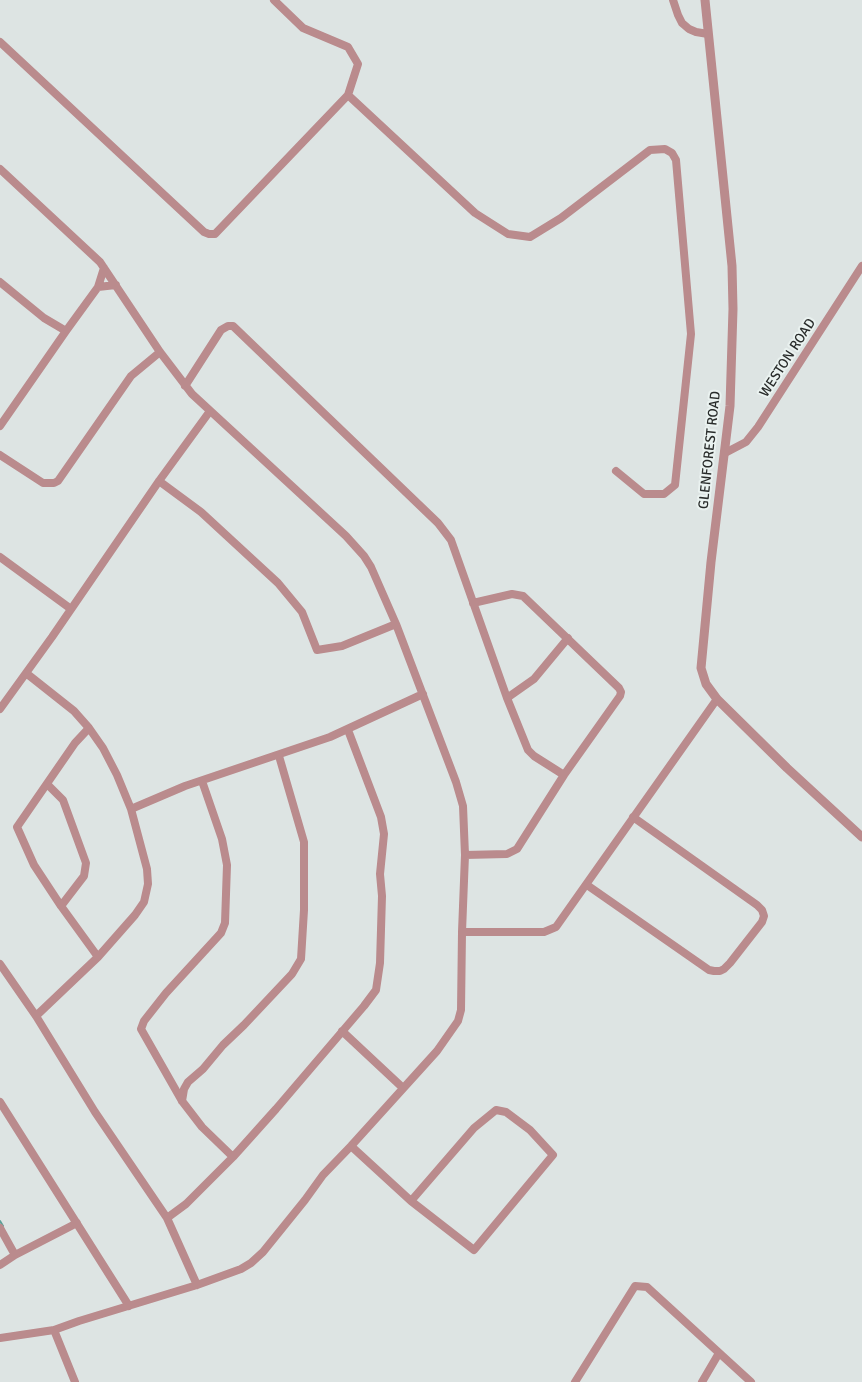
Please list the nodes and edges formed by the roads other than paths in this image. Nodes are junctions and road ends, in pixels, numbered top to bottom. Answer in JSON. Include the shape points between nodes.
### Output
{"nodes":[{"id":1,"x":274,"y":0,"type":"edge"},
{"id":2,"x":673,"y":0,"type":"edge"},
{"id":3,"x":705,"y":0,"type":"edge"},
{"id":4,"x":708,"y":34,"type":"junction"},
{"id":5,"x":0,"y":42,"type":"edge"},
{"id":6,"x":348,"y":95,"type":"junction"},
{"id":7,"x":0,"y":169,"type":"edge"},
{"id":8,"x":862,"y":266,"type":"edge"},
{"id":9,"x":104,"y":268,"type":"junction"},
{"id":10,"x":858,"y":278,"type":"edge"},
{"id":11,"x":0,"y":282,"type":"edge"},
{"id":12,"x":116,"y":285,"type":"junction"},
{"id":13,"x":98,"y":287,"type":"junction"},
{"id":14,"x":66,"y":331,"type":"junction"},
{"id":15,"x":160,"y":352,"type":"junction"},
{"id":16,"x":185,"y":386,"type":"junction"},
{"id":17,"x":210,"y":411,"type":"junction"},
{"id":18,"x":0,"y":426,"type":"edge"},
{"id":19,"x":725,"y":453,"type":"junction"},
{"id":20,"x":0,"y":455,"type":"edge"},
{"id":21,"x":616,"y":471,"type":"dead end"},
{"id":22,"x":159,"y":481,"type":"junction"},
{"id":23,"x":1,"y":560,"type":"edge"},
{"id":24,"x":473,"y":603,"type":"junction"},
{"id":25,"x":71,"y":609,"type":"junction"},
{"id":26,"x":396,"y":624,"type":"junction"},
{"id":27,"x":568,"y":638,"type":"junction"},
{"id":28,"x":26,"y":673,"type":"junction"},
{"id":29,"x":423,"y":694,"type":"junction"},
{"id":30,"x":507,"y":698,"type":"junction"},
{"id":31,"x":717,"y":699,"type":"junction"},
{"id":32,"x":0,"y":709,"type":"edge"},
{"id":33,"x":89,"y":728,"type":"junction"},
{"id":34,"x":348,"y":730,"type":"junction"},
{"id":35,"x":279,"y":756,"type":"junction"},
{"id":36,"x":564,"y":776,"type":"junction"},
{"id":37,"x":202,"y":781,"type":"junction"},
{"id":38,"x":47,"y":784,"type":"junction"},
{"id":39,"x":131,"y":809,"type":"junction"},
{"id":40,"x":633,"y":817,"type":"junction"},
{"id":41,"x":862,"y":837,"type":"edge"},
{"id":42,"x":466,"y":855,"type":"junction"},
{"id":43,"x":587,"y":884,"type":"junction"},
{"id":44,"x":61,"y":906,"type":"junction"},
{"id":45,"x":462,"y":932,"type":"junction"},
{"id":46,"x":98,"y":956,"type":"junction"},
{"id":47,"x":0,"y":964,"type":"edge"},
{"id":48,"x":36,"y":1016,"type":"junction"},
{"id":49,"x":342,"y":1031,"type":"junction"},
{"id":50,"x":403,"y":1088,"type":"junction"},
{"id":51,"x":182,"y":1101,"type":"junction"},
{"id":52,"x":0,"y":1102,"type":"edge"},
{"id":53,"x":351,"y":1146,"type":"junction"},
{"id":54,"x":233,"y":1157,"type":"junction"},
{"id":55,"x":411,"y":1201,"type":"junction"},
{"id":56,"x":166,"y":1218,"type":"junction"},
{"id":57,"x":77,"y":1223,"type":"junction"},
{"id":58,"x":0,"y":1228,"type":"edge"},
{"id":59,"x":15,"y":1255,"type":"junction"},
{"id":60,"x":0,"y":1266,"type":"edge"},
{"id":61,"x":197,"y":1285,"type":"junction"},
{"id":62,"x":129,"y":1306,"type":"junction"},
{"id":63,"x":54,"y":1330,"type":"junction"},
{"id":64,"x":0,"y":1338,"type":"edge"},
{"id":65,"x":719,"y":1353,"type":"junction"},
{"id":66,"x":72,"y":1381,"type":"edge"},
{"id":67,"x":575,"y":1382,"type":"edge"},
{"id":68,"x":702,"y":1382,"type":"edge"},
{"id":69,"x":752,"y":1382,"type":"edge"}],
"edges":[{"from":1,"to":6,"type":"street","via":[[303,28],[348,46],[358,64]]},
{"from":2,"to":4,"type":"street","via":[[678,15],[689,29]]},
{"from":3,"to":4,"type":"street","name":"GLENFOREST ROAD"},
{"from":4,"to":19,"type":"street","name":"GLENFOREST ROAD","via":[[732,266],[732,372]]},
{"from":5,"to":6,"type":"street","via":[[204,232],[210,234],[215,234]]},
{"from":6,"to":21,"type":"street","via":[[475,214],[508,234],[530,236],[561,218],[650,150],[665,149],[672,154],[676,160],[691,334],[675,485],[664,494],[644,494]]},
{"from":7,"to":9,"type":"street"},
{"from":8,"to":10,"type":"street","name":"WESTON ROAD"},
{"from":9,"to":12,"type":"street"},
{"from":9,"to":13,"type":"street"},
{"from":10,"to":19,"type":"street","name":"WESTON ROAD","via":[[751,436]]},
{"from":11,"to":14,"type":"street","via":[[44,318]]},
{"from":12,"to":13,"type":"street"},
{"from":12,"to":15,"type":"street"},
{"from":13,"to":14,"type":"street"},
{"from":14,"to":18,"type":"street"},
{"from":15,"to":16,"type":"street"},
{"from":15,"to":20,"type":"street","via":[[131,376],[58,481],[43,483]]},
{"from":16,"to":17,"type":"street"},
{"from":16,"to":24,"type":"street","via":[[221,330],[228,326],[238,329],[443,528],[451,540]]},
{"from":17,"to":22,"type":"street"},
{"from":17,"to":26,"type":"street","via":[[356,546],[371,567]]},
{"from":19,"to":31,"type":"street","name":"GLENFOREST ROAD","via":[[700,659],[706,684]]},
{"from":22,"to":25,"type":"street"},
{"from":22,"to":26,"type":"street","via":[[201,512],[278,583],[302,612],[317,650],[342,646]]},
{"from":23,"to":25,"type":"street"},
{"from":24,"to":27,"type":"street","via":[[519,594]]},
{"from":24,"to":30,"type":"street"},
{"from":25,"to":28,"type":"street"},
{"from":26,"to":29,"type":"street"},
{"from":27,"to":30,"type":"street","via":[[534,679]]},
{"from":27,"to":36,"type":"street","via":[[621,692]]},
{"from":28,"to":32,"type":"street"},
{"from":28,"to":33,"type":"street","via":[[74,711]]},
{"from":29,"to":34,"type":"street"},
{"from":29,"to":42,"type":"street","via":[[463,806]]},
{"from":30,"to":36,"type":"street","via":[[530,753]]},
{"from":31,"to":40,"type":"street"},
{"from":31,"to":41,"type":"street","name":"GLENFOREST ROAD"},
{"from":33,"to":38,"type":"street"},
{"from":33,"to":39,"type":"street","via":[[106,754]]},
{"from":34,"to":35,"type":"street"},
{"from":34,"to":49,"type":"street","via":[[381,817],[385,840],[380,874],[380,963],[376,990]]},
{"from":35,"to":37,"type":"street"},
{"from":35,"to":51,"type":"street","via":[[304,842],[301,959],[292,974],[188,1082]]},
{"from":36,"to":42,"type":"street","via":[[514,851]]},
{"from":37,"to":39,"type":"street"},
{"from":37,"to":51,"type":"street","via":[[222,839],[227,865],[225,923],[212,945],[166,993],[142,1024],[142,1032]]},
{"from":38,"to":44,"type":"street","via":[[63,800],[86,863],[84,876]]},
{"from":38,"to":44,"type":"street","via":[[17,827],[34,865]]},
{"from":39,"to":46,"type":"street","via":[[147,869],[147,894],[135,915]]},
{"from":40,"to":43,"type":"street"},
{"from":40,"to":43,"type":"street","via":[[757,905],[764,916],[762,922],[730,963],[724,969],[714,971]]},
{"from":42,"to":45,"type":"street"},
{"from":43,"to":45,"type":"street","via":[[559,924],[551,930]]},
{"from":44,"to":46,"type":"street"},
{"from":45,"to":50,"type":"street","via":[[461,1010],[458,1021],[437,1051]]},
{"from":46,"to":48,"type":"street"},
{"from":47,"to":48,"type":"street"},
{"from":48,"to":56,"type":"street"},
{"from":49,"to":50,"type":"street"},
{"from":49,"to":54,"type":"street"},
{"from":50,"to":53,"type":"street"},
{"from":51,"to":54,"type":"street","via":[[202,1127]]},
{"from":52,"to":57,"type":"street"},
{"from":53,"to":55,"type":"street"},
{"from":53,"to":61,"type":"street","via":[[251,1263]]},
{"from":54,"to":56,"type":"street","via":[[186,1204]]},
{"from":55,"to":55,"type":"street","via":[[474,1250],[553,1155],[530,1130],[506,1112],[496,1110],[474,1128]]},
{"from":56,"to":61,"type":"street"},
{"from":57,"to":59,"type":"street"},
{"from":57,"to":62,"type":"street"},
{"from":58,"to":59,"type":"street"},
{"from":59,"to":60,"type":"street"},
{"from":61,"to":62,"type":"street"},
{"from":62,"to":63,"type":"street"},
{"from":63,"to":64,"type":"street"},
{"from":63,"to":66,"type":"street"},
{"from":65,"to":67,"type":"street","via":[[647,1287],[635,1286]]},
{"from":65,"to":68,"type":"street"},
{"from":65,"to":69,"type":"street"}]}
